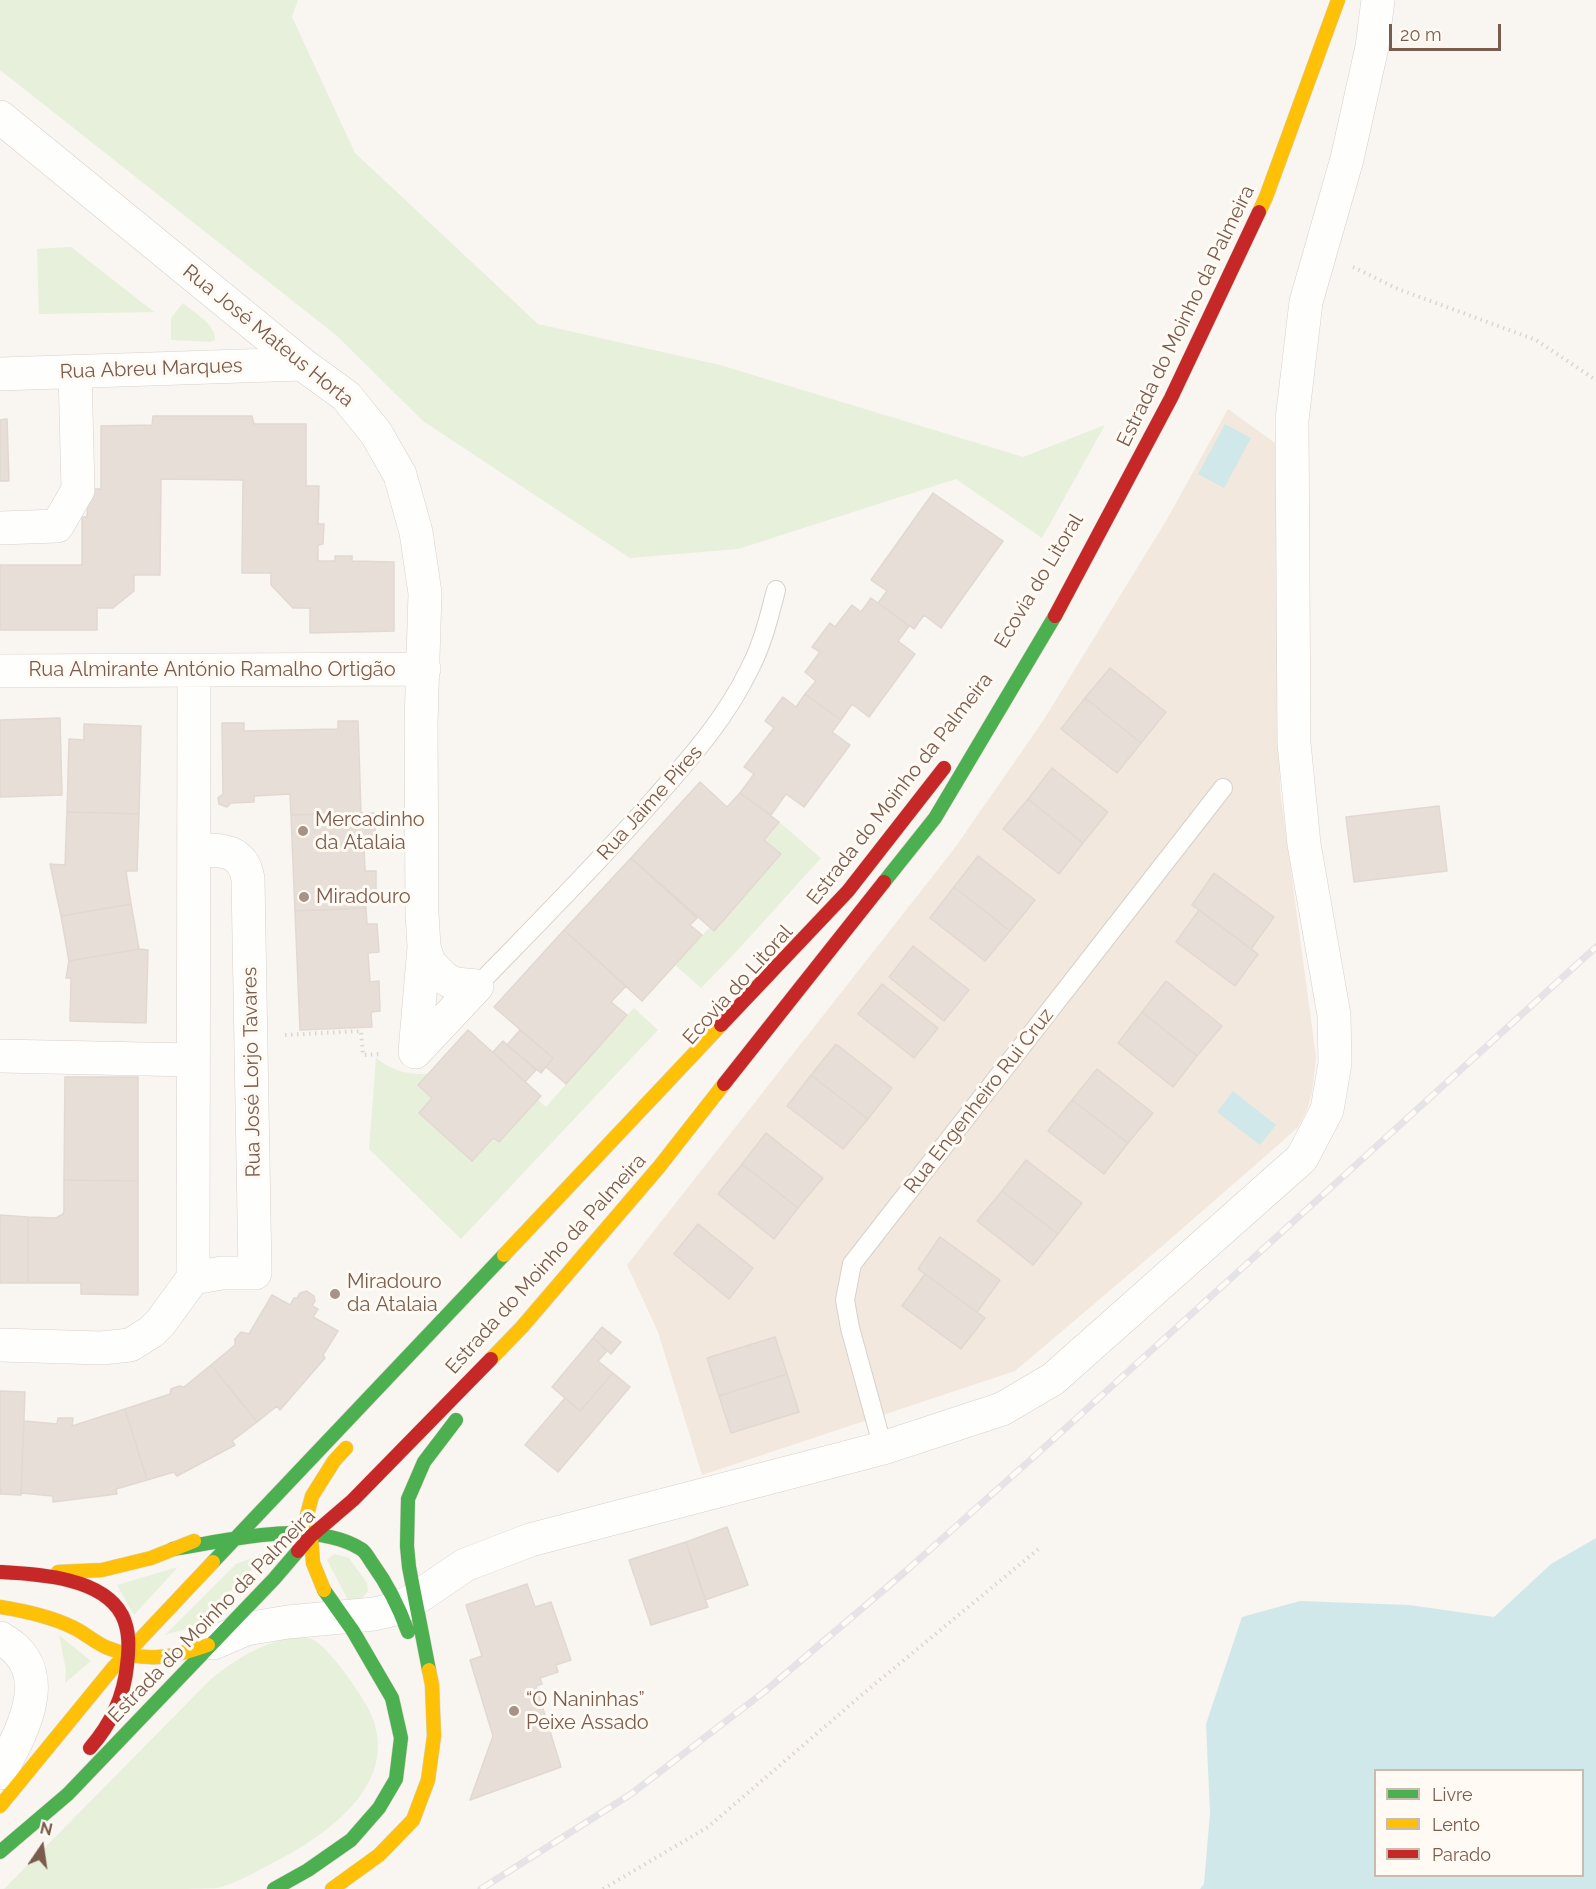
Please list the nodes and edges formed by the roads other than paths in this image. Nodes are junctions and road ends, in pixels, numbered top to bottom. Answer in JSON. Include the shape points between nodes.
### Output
{"nodes":[{"id":1,"x":1338,"y":0,"type":"edge"},
{"id":2,"x":1378,"y":0,"type":"edge"},
{"id":3,"x":0,"y":117,"type":"edge"},
{"id":4,"x":302,"y":363,"type":"junction"},
{"id":5,"x":75,"y":372,"type":"junction"},
{"id":6,"x":0,"y":374,"type":"edge"},
{"id":7,"x":0,"y":528,"type":"edge"},
{"id":8,"x":776,"y":590,"type":"dead end"},
{"id":9,"x":1044,"y":638,"type":"junction"},
{"id":10,"x":424,"y":669,"type":"junction"},
{"id":11,"x":0,"y":671,"type":"edge"},
{"id":12,"x":194,"y":671,"type":"junction"},
{"id":13,"x":965,"y":741,"type":"dead end"},
{"id":14,"x":951,"y":759,"type":"dead end"},
{"id":15,"x":1223,"y":788,"type":"dead end"},
{"id":16,"x":195,"y":850,"type":"junction"},
{"id":17,"x":424,"y":947,"type":"junction"},
{"id":18,"x":477,"y":986,"type":"junction"},
{"id":19,"x":0,"y":1056,"type":"edge"},
{"id":20,"x":193,"y":1060,"type":"junction"},
{"id":21,"x":636,"y":1118,"type":"junction"},
{"id":22,"x":565,"y":1209,"type":"dead end"},
{"id":23,"x":609,"y":1225,"type":"junction"},
{"id":24,"x":193,"y":1278,"type":"junction"},
{"id":25,"x":0,"y":1346,"type":"edge"},
{"id":26,"x":481,"y":1389,"type":"dead end"},
{"id":27,"x":466,"y":1407,"type":"dead end"},
{"id":28,"x":359,"y":1435,"type":"dead end"},
{"id":29,"x":883,"y":1448,"type":"junction"},
{"id":30,"x":308,"y":1462,"type":"junction"},
{"id":31,"x":311,"y":1536,"type":"junction"},
{"id":32,"x":234,"y":1539,"type":"junction"},
{"id":33,"x":530,"y":1540,"type":"junction"},
{"id":34,"x":173,"y":1549,"type":"junction"},
{"id":35,"x":363,"y":1550,"type":"junction"},
{"id":36,"x":409,"y":1567,"type":"junction"},
{"id":37,"x":0,"y":1572,"type":"edge"},
{"id":38,"x":407,"y":1604,"type":"junction"},
{"id":39,"x":0,"y":1607,"type":"edge"},
{"id":40,"x":342,"y":1617,"type":"junction"},
{"id":41,"x":0,"y":1638,"type":"edge"},
{"id":42,"x":213,"y":1643,"type":"junction"},
{"id":43,"x":129,"y":1653,"type":"junction"},
{"id":44,"x":78,"y":1762,"type":"dead end"},
{"id":45,"x":0,"y":1773,"type":"edge"},
{"id":46,"x":54,"y":1787,"type":"dead end"},
{"id":47,"x":0,"y":1806,"type":"edge"},
{"id":48,"x":0,"y":1846,"type":"edge"},
{"id":49,"x":0,"y":1852,"type":"edge"},
{"id":50,"x":274,"y":1889,"type":"edge"},
{"id":51,"x":332,"y":1889,"type":"edge"}],
"edges":[{"from":1,"to":9,"type":"main road","name":"Estrada do Moinho da Palmeira","via":[[1266,197],[1171,398]]},
{"from":2,"to":29,"type":"street","via":[[1372,47],[1347,159],[1306,302],[1292,420],[1294,743],[1304,844],[1334,1015],[1335,1063],[1327,1110],[1302,1158],[1053,1379],[1002,1408]]},
{"from":3,"to":4,"type":"street","name":"Rua José Mateus Horta"},
{"from":4,"to":5,"type":"street","name":"Rua Abreu Marques"},
{"from":4,"to":10,"type":"street","name":"Rua José Mateus Horta","via":[[346,396],[376,433],[400,475],[416,532],[425,593]]},
{"from":5,"to":6,"type":"street","name":"Rua Abreu Marques"},
{"from":5,"to":7,"type":"street","via":[[78,490],[57,526]]},
{"from":8,"to":18,"type":"lane","name":"Rua Jaime Pires","via":[[750,669],[705,741],[620,838]]},
{"from":9,"to":13,"type":"main road","name":"Estrada do Moinho da Palmeira"},
{"from":9,"to":23,"type":"main road","name":"Estrada do Moinho da Palmeira","via":[[935,818]]},
{"from":10,"to":12,"type":"street","name":"Rua Almirante António Ramalho Ortigão"},
{"from":10,"to":17,"type":"street","name":"Rua José Mateus Horta"},
{"from":11,"to":12,"type":"street","name":"Rua Almirante António Ramalho Ortigão"},
{"from":12,"to":16,"type":"street"},
{"from":14,"to":21,"type":"main road","name":"Estrada do Moinho da Palmeira","via":[[848,891]]},
{"from":15,"to":29,"type":"lane","name":"Rua Engenheiro Rui Cruz","via":[[852,1264],[845,1300]]},
{"from":16,"to":20,"type":"street"},
{"from":16,"to":24,"type":"street","name":"Rua José Lorjo Tavares","via":[[230,852],[247,868],[255,1273]]},
{"from":17,"to":18,"type":"street","name":"Rua José Mateus Horta","via":[[429,963],[444,978],[455,984]]},
{"from":17,"to":18,"type":"street","via":[[415,1052]]},
{"from":19,"to":20,"type":"street"},
{"from":20,"to":24,"type":"street"},
{"from":21,"to":22,"type":"main road"},
{"from":21,"to":30,"type":"main road","name":"Estrada do Moinho da Palmeira"},
{"from":23,"to":26,"type":"main road"},
{"from":23,"to":31,"type":"main road","name":"Estrada do Moinho da Palmeira","via":[[522,1327],[353,1500]]},
{"from":24,"to":25,"type":"street","via":[[161,1322],[130,1345]]},
{"from":27,"to":36,"type":"main road","via":[[424,1462],[408,1499]]},
{"from":28,"to":31,"type":"main road","via":[[334,1461],[312,1496],[307,1515]]},
{"from":29,"to":33,"type":"street"},
{"from":30,"to":32,"type":"main road","name":"Estrada do Moinho da Palmeira"},
{"from":30,"to":34,"type":"main road","via":[[244,1516]]},
{"from":31,"to":32,"type":"main road","via":[[288,1532]]},
{"from":31,"to":35,"type":"main road","via":[[335,1538]]},
{"from":31,"to":40,"type":"main road","via":[[313,1563],[326,1594]]},
{"from":31,"to":42,"type":"main road","name":"Estrada do Moinho da Palmeira"},
{"from":32,"to":34,"type":"main road"},
{"from":32,"to":43,"type":"main road","name":"Estrada do Moinho da Palmeira"},
{"from":33,"to":36,"type":"street"},
{"from":33,"to":38,"type":"street","via":[[465,1565]]},
{"from":34,"to":37,"type":"main road","via":[[102,1569]]},
{"from":35,"to":36,"type":"street"},
{"from":35,"to":38,"type":"main road"},
{"from":36,"to":38,"type":"main road"},
{"from":37,"to":43,"type":"main road","via":[[54,1576],[95,1590],[121,1614],[128,1632]]},
{"from":38,"to":40,"type":"street","via":[[374,1614]]},
{"from":38,"to":51,"type":"main road","via":[[432,1686],[434,1736],[428,1780],[413,1820],[379,1855]]},
{"from":39,"to":43,"type":"main road","via":[[39,1614],[73,1627],[107,1648]]},
{"from":40,"to":42,"type":"street","via":[[246,1629]]},
{"from":40,"to":50,"type":"main road","via":[[392,1698],[401,1738],[396,1779],[379,1808],[351,1840]]},
{"from":41,"to":45,"type":"street","via":[[23,1658],[31,1686],[22,1730]]},
{"from":42,"to":43,"type":"main road","via":[[160,1658]]},
{"from":42,"to":49,"type":"main road","name":"Estrada do Moinho da Palmeira","via":[[68,1794]]},
{"from":43,"to":44,"type":"main road","via":[[124,1685],[112,1718]]},
{"from":43,"to":47,"type":"main road","name":"Estrada do Moinho da Palmeira"},
{"from":46,"to":48,"type":"main road"}]}
